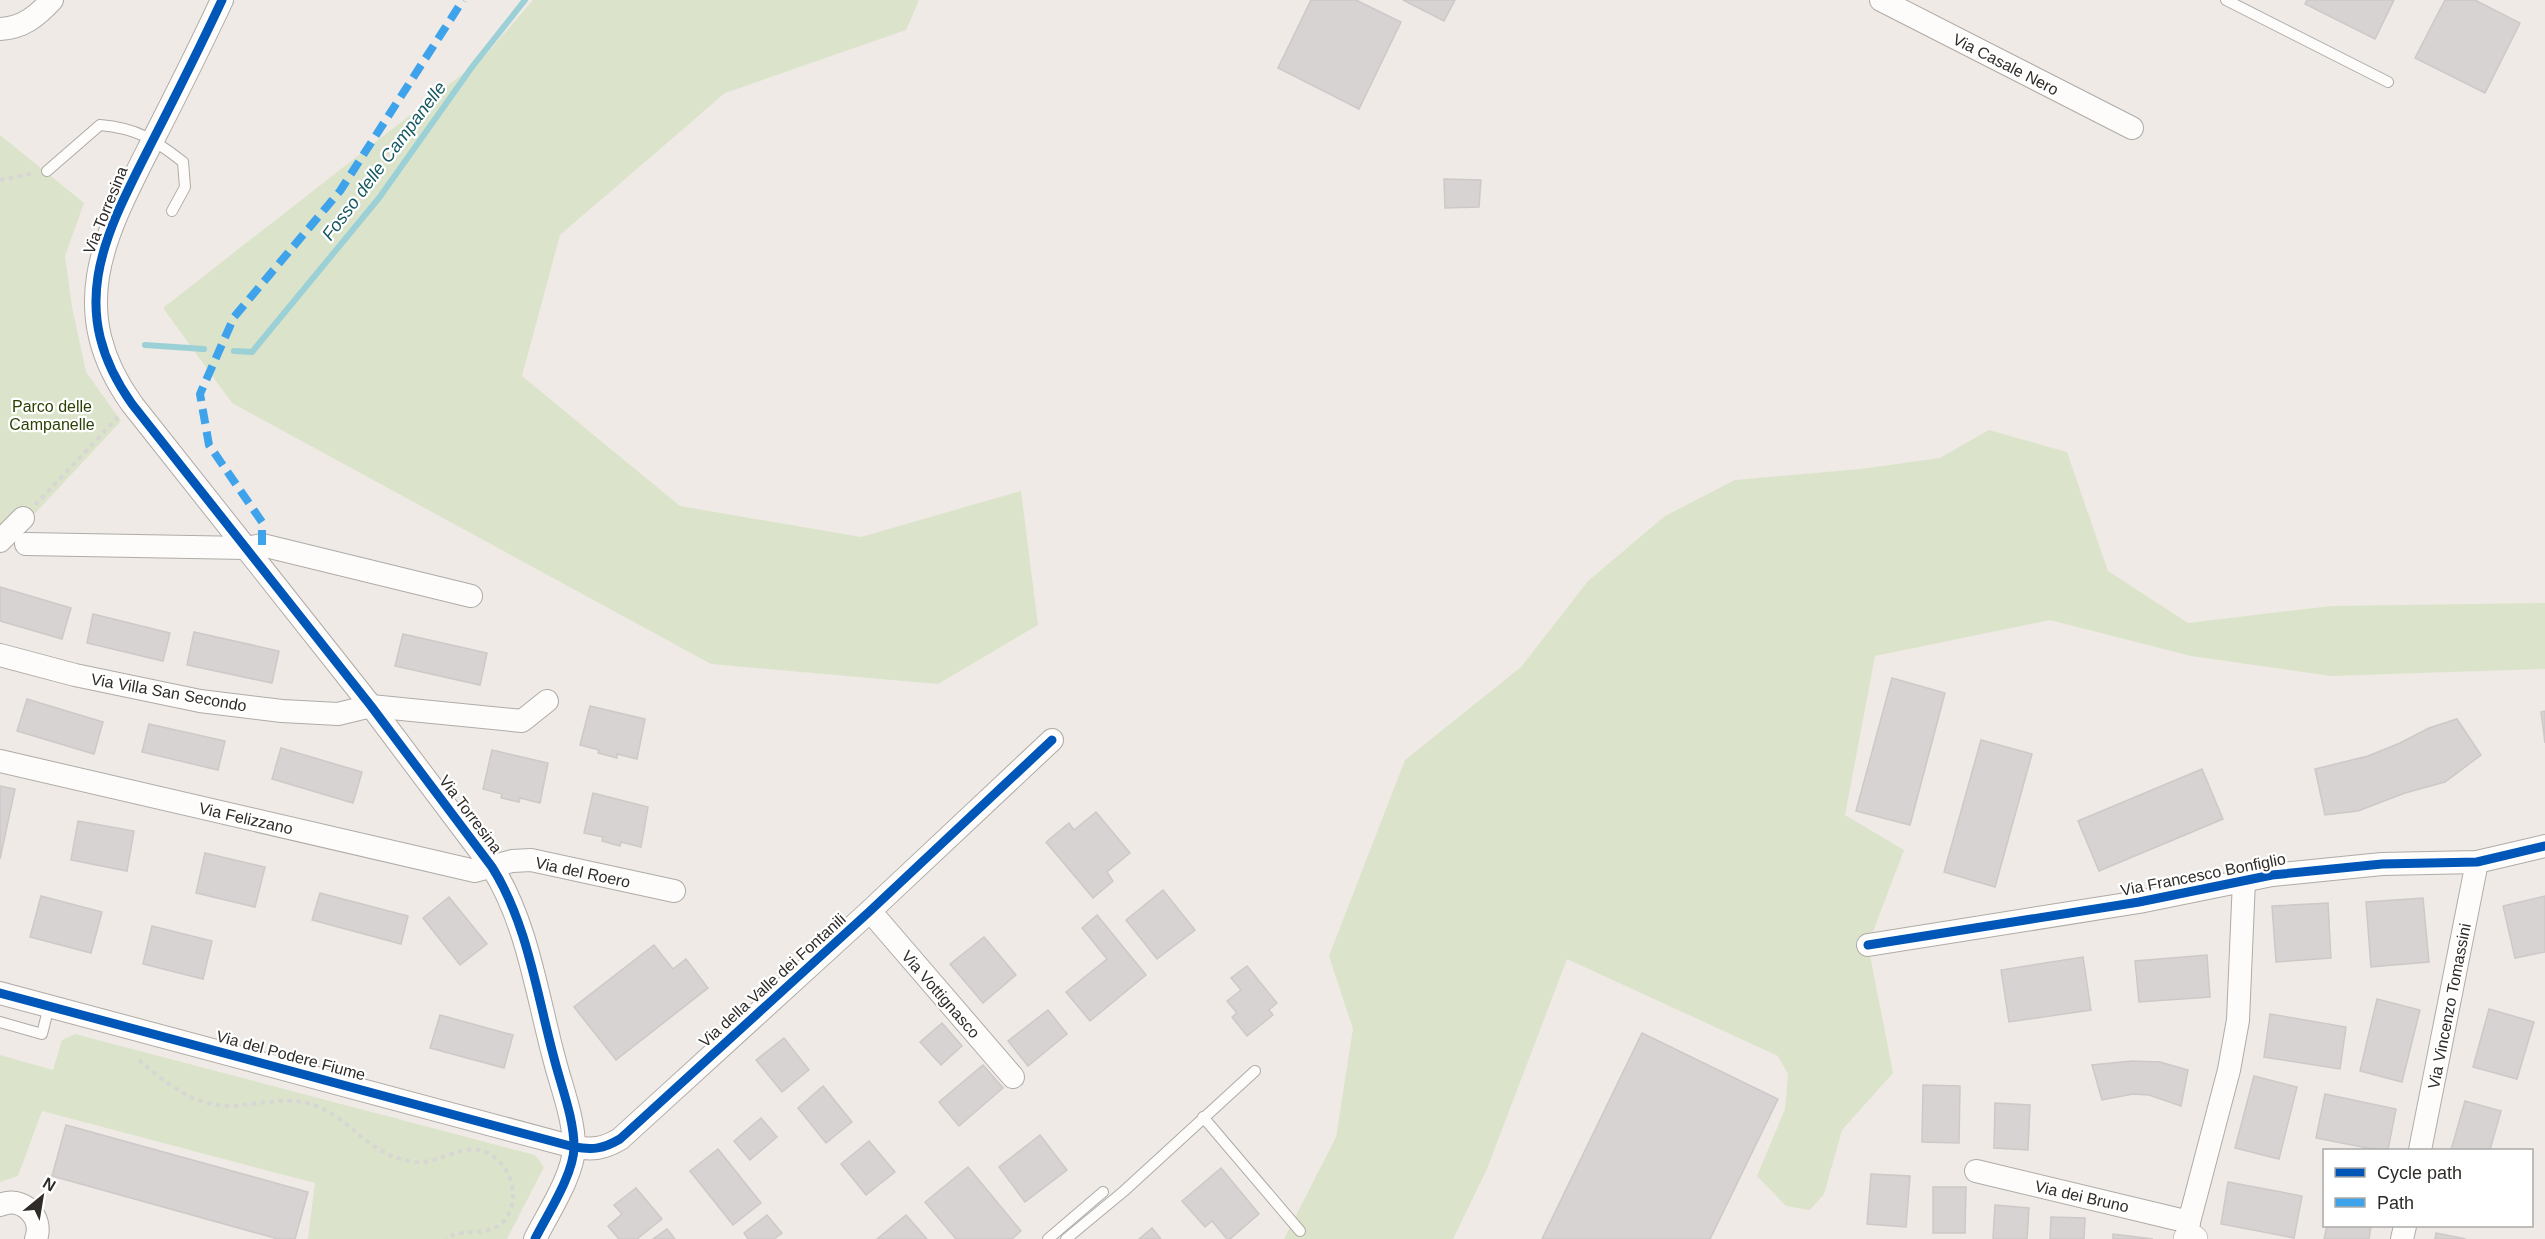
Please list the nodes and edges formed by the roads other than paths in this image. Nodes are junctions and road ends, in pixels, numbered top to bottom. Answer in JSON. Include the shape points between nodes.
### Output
{"nodes":[{"id":1,"x":52,"y":0,"type":"edge"},
{"id":2,"x":222,"y":0,"type":"edge"},
{"id":3,"x":1881,"y":0,"type":"edge"},
{"id":4,"x":2226,"y":0,"type":"edge"},
{"id":5,"x":0,"y":29,"type":"edge"},
{"id":6,"x":2388,"y":82,"type":"dead end"},
{"id":7,"x":2132,"y":128,"type":"dead end"},
{"id":8,"x":154,"y":139,"type":"junction"},
{"id":9,"x":47,"y":171,"type":"road end"},
{"id":10,"x":172,"y":212,"type":"dead end"},
{"id":11,"x":22,"y":518,"type":"road end"},
{"id":12,"x":0,"y":541,"type":"edge"},
{"id":13,"x":26,"y":544,"type":"dead end"},
{"id":14,"x":246,"y":548,"type":"junction"},
{"id":15,"x":471,"y":596,"type":"dead end"},
{"id":16,"x":0,"y":655,"type":"edge"},
{"id":17,"x":548,"y":701,"type":"dead end"},
{"id":18,"x":371,"y":706,"type":"junction"},
{"id":19,"x":1052,"y":740,"type":"dead end"},
{"id":20,"x":0,"y":760,"type":"edge"},
{"id":21,"x":2545,"y":846,"type":"edge"},
{"id":22,"x":2477,"y":862,"type":"junction"},
{"id":23,"x":492,"y":867,"type":"junction"},
{"id":24,"x":2244,"y":880,"type":"junction"},
{"id":25,"x":674,"y":891,"type":"dead end"},
{"id":26,"x":870,"y":911,"type":"junction"},
{"id":27,"x":1868,"y":945,"type":"dead end"},
{"id":28,"x":0,"y":993,"type":"edge"},
{"id":29,"x":49,"y":1006,"type":"junction"},
{"id":30,"x":0,"y":1022,"type":"edge"},
{"id":31,"x":1255,"y":1071,"type":"dead end"},
{"id":32,"x":1013,"y":1077,"type":"dead end"},
{"id":33,"x":1203,"y":1117,"type":"junction"},
{"id":34,"x":574,"y":1147,"type":"junction"},
{"id":35,"x":2420,"y":1149,"type":"edge"},
{"id":36,"x":1976,"y":1171,"type":"dead end"},
{"id":37,"x":1103,"y":1192,"type":"dead end"},
{"id":38,"x":0,"y":1205,"type":"edge"},
{"id":39,"x":1300,"y":1231,"type":"dead end"},
{"id":40,"x":2189,"y":1234,"type":"edge"},
{"id":41,"x":41,"y":1238,"type":"edge"},
{"id":42,"x":535,"y":1239,"type":"edge"},
{"id":43,"x":1048,"y":1239,"type":"edge"},
{"id":44,"x":1066,"y":1239,"type":"edge"}],
"edges":[{"from":1,"to":5,"type":"street","via":[[31,20]]},
{"from":2,"to":8,"type":"street","name":"Via Torresina"},
{"from":3,"to":7,"type":"street","name":"Via Casale Nero"},
{"from":4,"to":6,"type":"lane"},
{"from":8,"to":9,"type":"lane","via":[[122,127],[100,125]]},
{"from":8,"to":10,"type":"lane","via":[[183,162],[185,187]]},
{"from":8,"to":14,"type":"street","name":"Via Torresina","via":[[101,255],[97,315],[103,346],[114,376],[132,404]]},
{"from":11,"to":12,"type":"street"},
{"from":13,"to":14,"type":"street"},
{"from":14,"to":15,"type":"street","via":[[262,545]]},
{"from":14,"to":18,"type":"street","name":"Via Torresina"},
{"from":16,"to":18,"type":"street","name":"Via Villa San Secondo","via":[[200,701],[338,714]]},
{"from":17,"to":18,"type":"street","name":"Via Villa San Secondo","via":[[522,721]]},
{"from":18,"to":23,"type":"street","name":"Via Torresina"},
{"from":19,"to":26,"type":"street","name":"Via della Valle dei Fontanili"},
{"from":20,"to":23,"type":"street","name":"Via Felizzano","via":[[454,867],[475,871]]},
{"from":21,"to":22,"type":"street","name":"Via Francesco Bonfiglio"},
{"from":22,"to":24,"type":"street","name":"Via Francesco Bonfiglio","via":[[2339,867]]},
{"from":22,"to":35,"type":"street","name":"Via Vincenzo Tomassini"},
{"from":23,"to":25,"type":"street","name":"Via del Roero","via":[[531,860]]},
{"from":23,"to":34,"type":"street","name":"Via Torresina","via":[[515,912]]},
{"from":24,"to":27,"type":"street","name":"Via Francesco Bonfiglio","via":[[2139,902]]},
{"from":24,"to":40,"type":"street","via":[[2238,1020]]},
{"from":26,"to":32,"type":"street","name":"Via Vottignasco"},
{"from":26,"to":34,"type":"street","name":"Via della Valle dei Fontanili","via":[[620,1139],[599,1149]]},
{"from":28,"to":29,"type":"street","name":"Via del Podere Fiume"},
{"from":29,"to":30,"type":"lane","via":[[42,1034]]},
{"from":29,"to":34,"type":"street","name":"Via del Podere Fiume"},
{"from":31,"to":33,"type":"lane"},
{"from":33,"to":39,"type":"lane"},
{"from":33,"to":44,"type":"lane"},
{"from":34,"to":42,"type":"street","via":[[565,1179]]},
{"from":36,"to":40,"type":"street","name":"Via dei Bruno"},
{"from":37,"to":43,"type":"lane"},
{"from":38,"to":41,"type":"street","via":[[14,1202],[30,1210]]}]}
